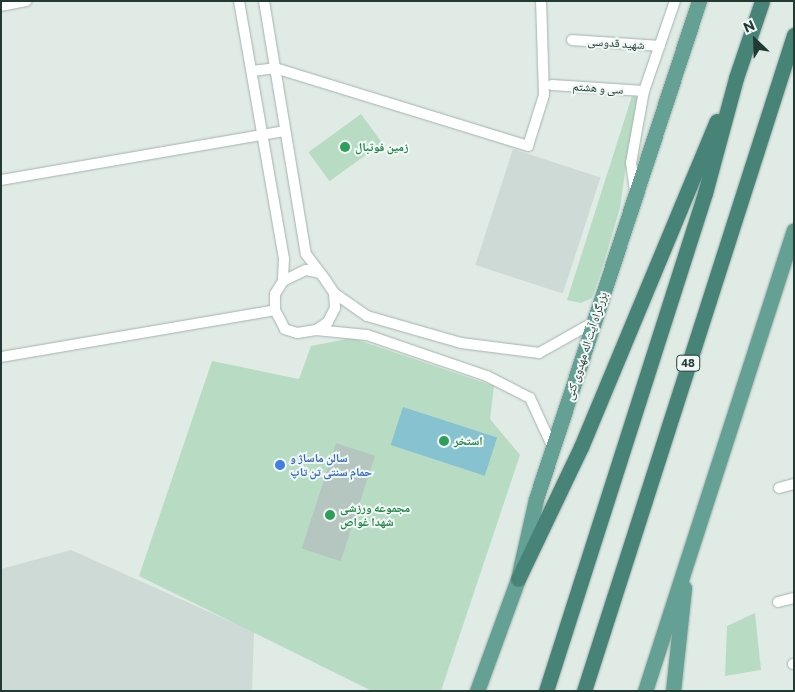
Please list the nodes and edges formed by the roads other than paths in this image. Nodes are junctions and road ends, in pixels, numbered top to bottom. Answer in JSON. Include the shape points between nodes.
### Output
{"nodes":[{"id":1,"x":27,"y":1,"type":"edge"},
{"id":2,"x":239,"y":1,"type":"edge"},
{"id":3,"x":264,"y":1,"type":"edge"},
{"id":4,"x":542,"y":1,"type":"edge"},
{"id":5,"x":674,"y":1,"type":"edge"},
{"id":6,"x":699,"y":1,"type":"edge"},
{"id":7,"x":762,"y":1,"type":"edge"},
{"id":8,"x":1,"y":6,"type":"edge"},
{"id":9,"x":794,"y":35,"type":"edge"},
{"id":10,"x":572,"y":40,"type":"dead end"},
{"id":11,"x":660,"y":46,"type":"junction"},
{"id":12,"x":275,"y":68,"type":"junction"},
{"id":13,"x":794,"y":68,"type":"edge"},
{"id":14,"x":252,"y":72,"type":"junction"},
{"id":15,"x":736,"y":78,"type":"junction"},
{"id":16,"x":552,"y":85,"type":"dead end"},
{"id":17,"x":644,"y":91,"type":"junction"},
{"id":18,"x":772,"y":101,"type":"junction"},
{"id":19,"x":286,"y":130,"type":"junction"},
{"id":20,"x":263,"y":134,"type":"junction"},
{"id":21,"x":1,"y":180,"type":"edge"},
{"id":22,"x":636,"y":195,"type":"junction"},
{"id":23,"x":794,"y":231,"type":"edge"},
{"id":24,"x":320,"y":273,"type":"junction"},
{"id":25,"x":283,"y":281,"type":"junction"},
{"id":26,"x":334,"y":293,"type":"junction"},
{"id":27,"x":274,"y":310,"type":"junction"},
{"id":28,"x":594,"y":322,"type":"junction"},
{"id":29,"x":316,"y":330,"type":"junction"},
{"id":30,"x":1,"y":357,"type":"edge"},
{"id":31,"x":553,"y":448,"type":"junction"},
{"id":32,"x":794,"y":484,"type":"edge"},
{"id":33,"x":780,"y":488,"type":"dead end"},
{"id":34,"x":686,"y":562,"type":"junction"},
{"id":35,"x":518,"y":579,"type":"junction"},
{"id":36,"x":794,"y":598,"type":"edge"},
{"id":37,"x":778,"y":602,"type":"dead end"},
{"id":38,"x":477,"y":691,"type":"edge"},
{"id":39,"x":546,"y":691,"type":"edge"},
{"id":40,"x":584,"y":691,"type":"edge"},
{"id":41,"x":645,"y":691,"type":"edge"},
{"id":42,"x":673,"y":691,"type":"edge"}],
"edges":[{"from":1,"to":8,"type":"street"},
{"from":2,"to":14,"type":"street"},
{"from":3,"to":12,"type":"street"},
{"from":4,"to":12,"type":"street","via":[[544,95],[528,146]]},
{"from":5,"to":11,"type":"street"},
{"from":6,"to":22,"type":"main road","name":"بزرگراه آیت اله مهدوی کنی"},
{"from":7,"to":15,"type":"highway"},
{"from":9,"to":18,"type":"highway","number":"48"},
{"from":10,"to":11,"type":"street","name":"شهید قدوسی"},
{"from":11,"to":17,"type":"street"},
{"from":12,"to":14,"type":"street"},
{"from":12,"to":19,"type":"street"},
{"from":13,"to":18,"type":"highway"},
{"from":14,"to":20,"type":"street"},
{"from":15,"to":35,"type":"highway","via":[[682,199],[581,447]]},
{"from":15,"to":39,"type":"highway","via":[[705,193]]},
{"from":16,"to":17,"type":"street","name":"سی و هشتم"},
{"from":17,"to":22,"type":"street","via":[[631,163]]},
{"from":18,"to":40,"type":"highway","number":"48"},
{"from":19,"to":20,"type":"street"},
{"from":19,"to":24,"type":"street","via":[[306,254]]},
{"from":20,"to":21,"type":"street"},
{"from":20,"to":25,"type":"street","via":[[284,260]]},
{"from":22,"to":28,"type":"main road","name":"بزرگراه آیت اله مهدوی کنی"},
{"from":23,"to":34,"type":"main road"},
{"from":24,"to":25,"type":"street","via":[[306,270]]},
{"from":24,"to":26,"type":"street"},
{"from":25,"to":27,"type":"street","via":[[275,294]]},
{"from":26,"to":28,"type":"street","via":[[367,316],[442,338],[539,353]]},
{"from":26,"to":29,"type":"street","via":[[335,308],[328,322]]},
{"from":27,"to":29,"type":"street","via":[[285,329],[297,333]]},
{"from":27,"to":30,"type":"street"},
{"from":28,"to":31,"type":"main road","name":"بزرگراه آیت اله مهدوی کنی"},
{"from":29,"to":31,"type":"street","via":[[367,335],[487,376],[530,398]]},
{"from":31,"to":35,"type":"main road","name":"بزرگراه آیت اله مهدوی کنی","via":[[536,499]]},
{"from":32,"to":33,"type":"street"},
{"from":34,"to":41,"type":"main road"},
{"from":34,"to":42,"type":"main road"},
{"from":35,"to":38,"type":"main road","name":"بزرگراه آیت اله مهدوی کنی"},
{"from":36,"to":37,"type":"street"}]}
